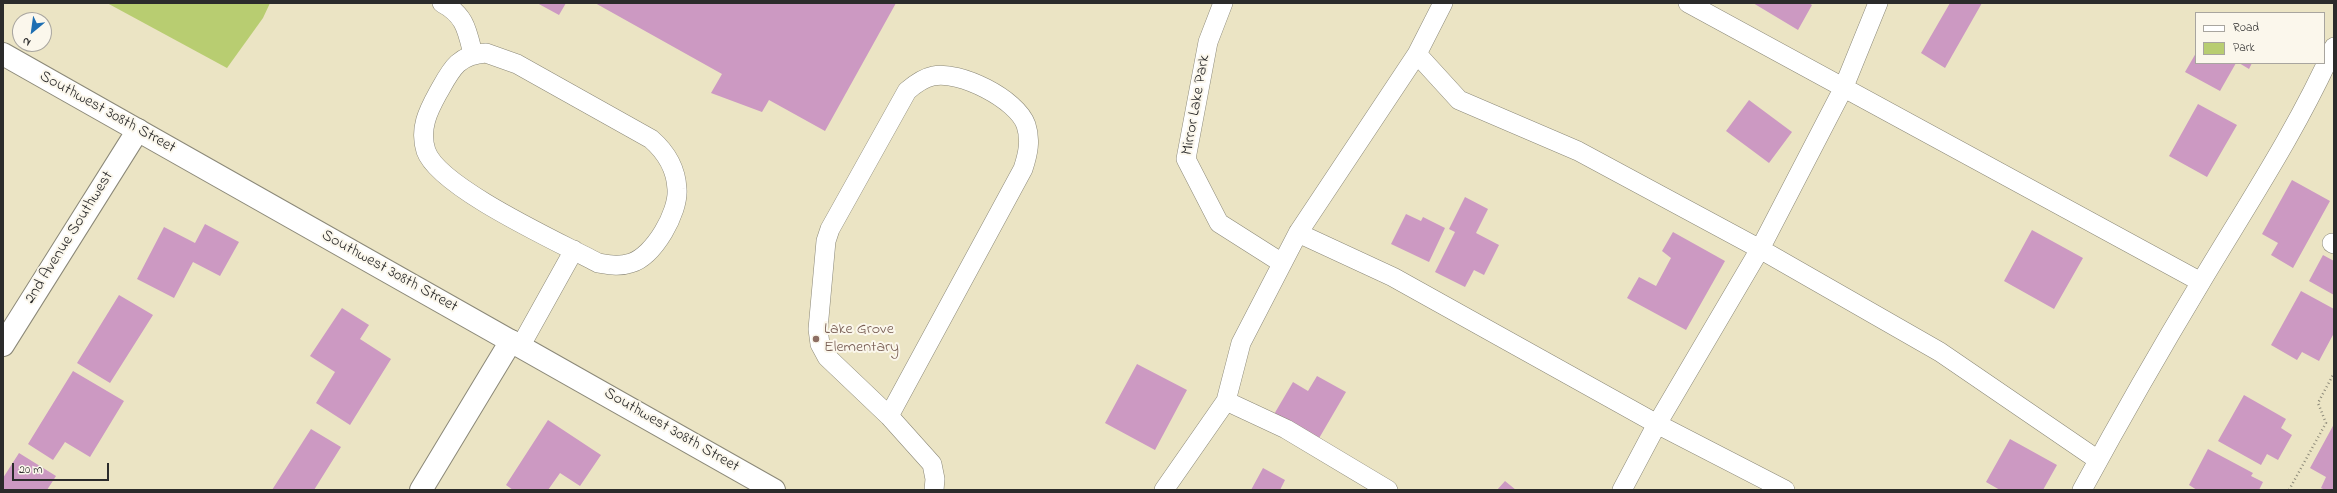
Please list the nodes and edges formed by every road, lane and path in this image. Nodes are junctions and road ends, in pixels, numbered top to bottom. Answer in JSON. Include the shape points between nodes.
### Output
{"nodes":[{"id":1,"x":442,"y":3,"type":"edge"},
{"id":2,"x":1223,"y":3,"type":"edge"},
{"id":3,"x":1443,"y":3,"type":"edge"},
{"id":4,"x":1688,"y":3,"type":"edge"},
{"id":5,"x":1878,"y":3,"type":"edge"},
{"id":6,"x":2334,"y":47,"type":"edge"},
{"id":7,"x":3,"y":54,"type":"edge"},
{"id":8,"x":473,"y":54,"type":"junction"},
{"id":9,"x":1417,"y":54,"type":"junction"},
{"id":10,"x":1843,"y":89,"type":"junction"},
{"id":11,"x":138,"y":130,"type":"junction"},
{"id":12,"x":1298,"y":233,"type":"junction"},
{"id":13,"x":1760,"y":249,"type":"junction"},
{"id":14,"x":574,"y":250,"type":"junction"},
{"id":15,"x":1282,"y":264,"type":"junction"},
{"id":16,"x":2201,"y":282,"type":"junction"},
{"id":17,"x":516,"y":344,"type":"junction"},
{"id":18,"x":3,"y":345,"type":"edge"},
{"id":19,"x":2334,"y":373,"type":"edge"},
{"id":20,"x":1226,"y":401,"type":"junction"},
{"id":21,"x":889,"y":416,"type":"junction"},
{"id":22,"x":1657,"y":424,"type":"junction"},
{"id":23,"x":2098,"y":460,"type":"junction"},
{"id":24,"x":421,"y":490,"type":"edge"},
{"id":25,"x":774,"y":490,"type":"edge"},
{"id":26,"x":934,"y":490,"type":"edge"},
{"id":27,"x":1164,"y":490,"type":"edge"},
{"id":28,"x":1388,"y":490,"type":"edge"},
{"id":29,"x":1622,"y":490,"type":"edge"},
{"id":30,"x":1785,"y":490,"type":"edge"},
{"id":31,"x":2082,"y":490,"type":"edge"},
{"id":32,"x":2289,"y":490,"type":"edge"}],
"edges":[{"from":1,"to":8,"type":"lane","via":[[459,14],[469,36]]},
{"from":2,"to":15,"type":"lane","name":"Mirror Lake Park","via":[[1208,42],[1186,159],[1219,223]]},
{"from":3,"to":9,"type":"lane"},
{"from":4,"to":10,"type":"lane"},
{"from":5,"to":10,"type":"lane"},
{"from":6,"to":16,"type":"lane","via":[[2320,79],[2254,196]]},
{"from":7,"to":11,"type":"street","name":"Southwest 308th Street"},
{"from":8,"to":14,"type":"lane","via":[[455,65],[430,108],[424,121],[426,151],[454,183]]},
{"from":8,"to":14,"type":"lane","via":[[498,56],[517,64],[651,139],[664,150],[671,162],[678,190],[674,206],[668,224],[647,254],[632,263],[615,266],[598,263]]},
{"from":9,"to":12,"type":"lane"},
{"from":9,"to":13,"type":"lane","via":[[1459,100],[1578,151]]},
{"from":10,"to":13,"type":"lane"},
{"from":10,"to":16,"type":"lane"},
{"from":11,"to":17,"type":"street","name":"Southwest 308th Street"},
{"from":11,"to":18,"type":"street","name":"2nd Avenue Southwest"},
{"from":12,"to":15,"type":"lane"},
{"from":12,"to":22,"type":"lane","via":[[1394,277]]},
{"from":13,"to":22,"type":"lane"},
{"from":13,"to":23,"type":"lane","via":[[1940,352]]},
{"from":14,"to":17,"type":"lane"},
{"from":15,"to":20,"type":"lane","via":[[1241,343]]},
{"from":16,"to":23,"type":"lane"},
{"from":17,"to":24,"type":"street"},
{"from":17,"to":25,"type":"street","name":"Southwest 308th Street"},
{"from":19,"to":32,"type":"path","via":[[2318,403],[2326,423]]},
{"from":20,"to":27,"type":"lane"},
{"from":20,"to":28,"type":"lane","via":[[1286,429]]},
{"from":21,"to":21,"type":"lane","via":[[1023,169],[1029,152],[1026,124],[1018,111],[969,80],[951,75],[933,76],[918,81],[907,91],[826,241],[818,323],[820,344],[827,358]]},
{"from":21,"to":26,"type":"lane","via":[[932,464],[936,479]]},
{"from":22,"to":29,"type":"lane"},
{"from":22,"to":30,"type":"lane"},
{"from":23,"to":31,"type":"lane"}]}
